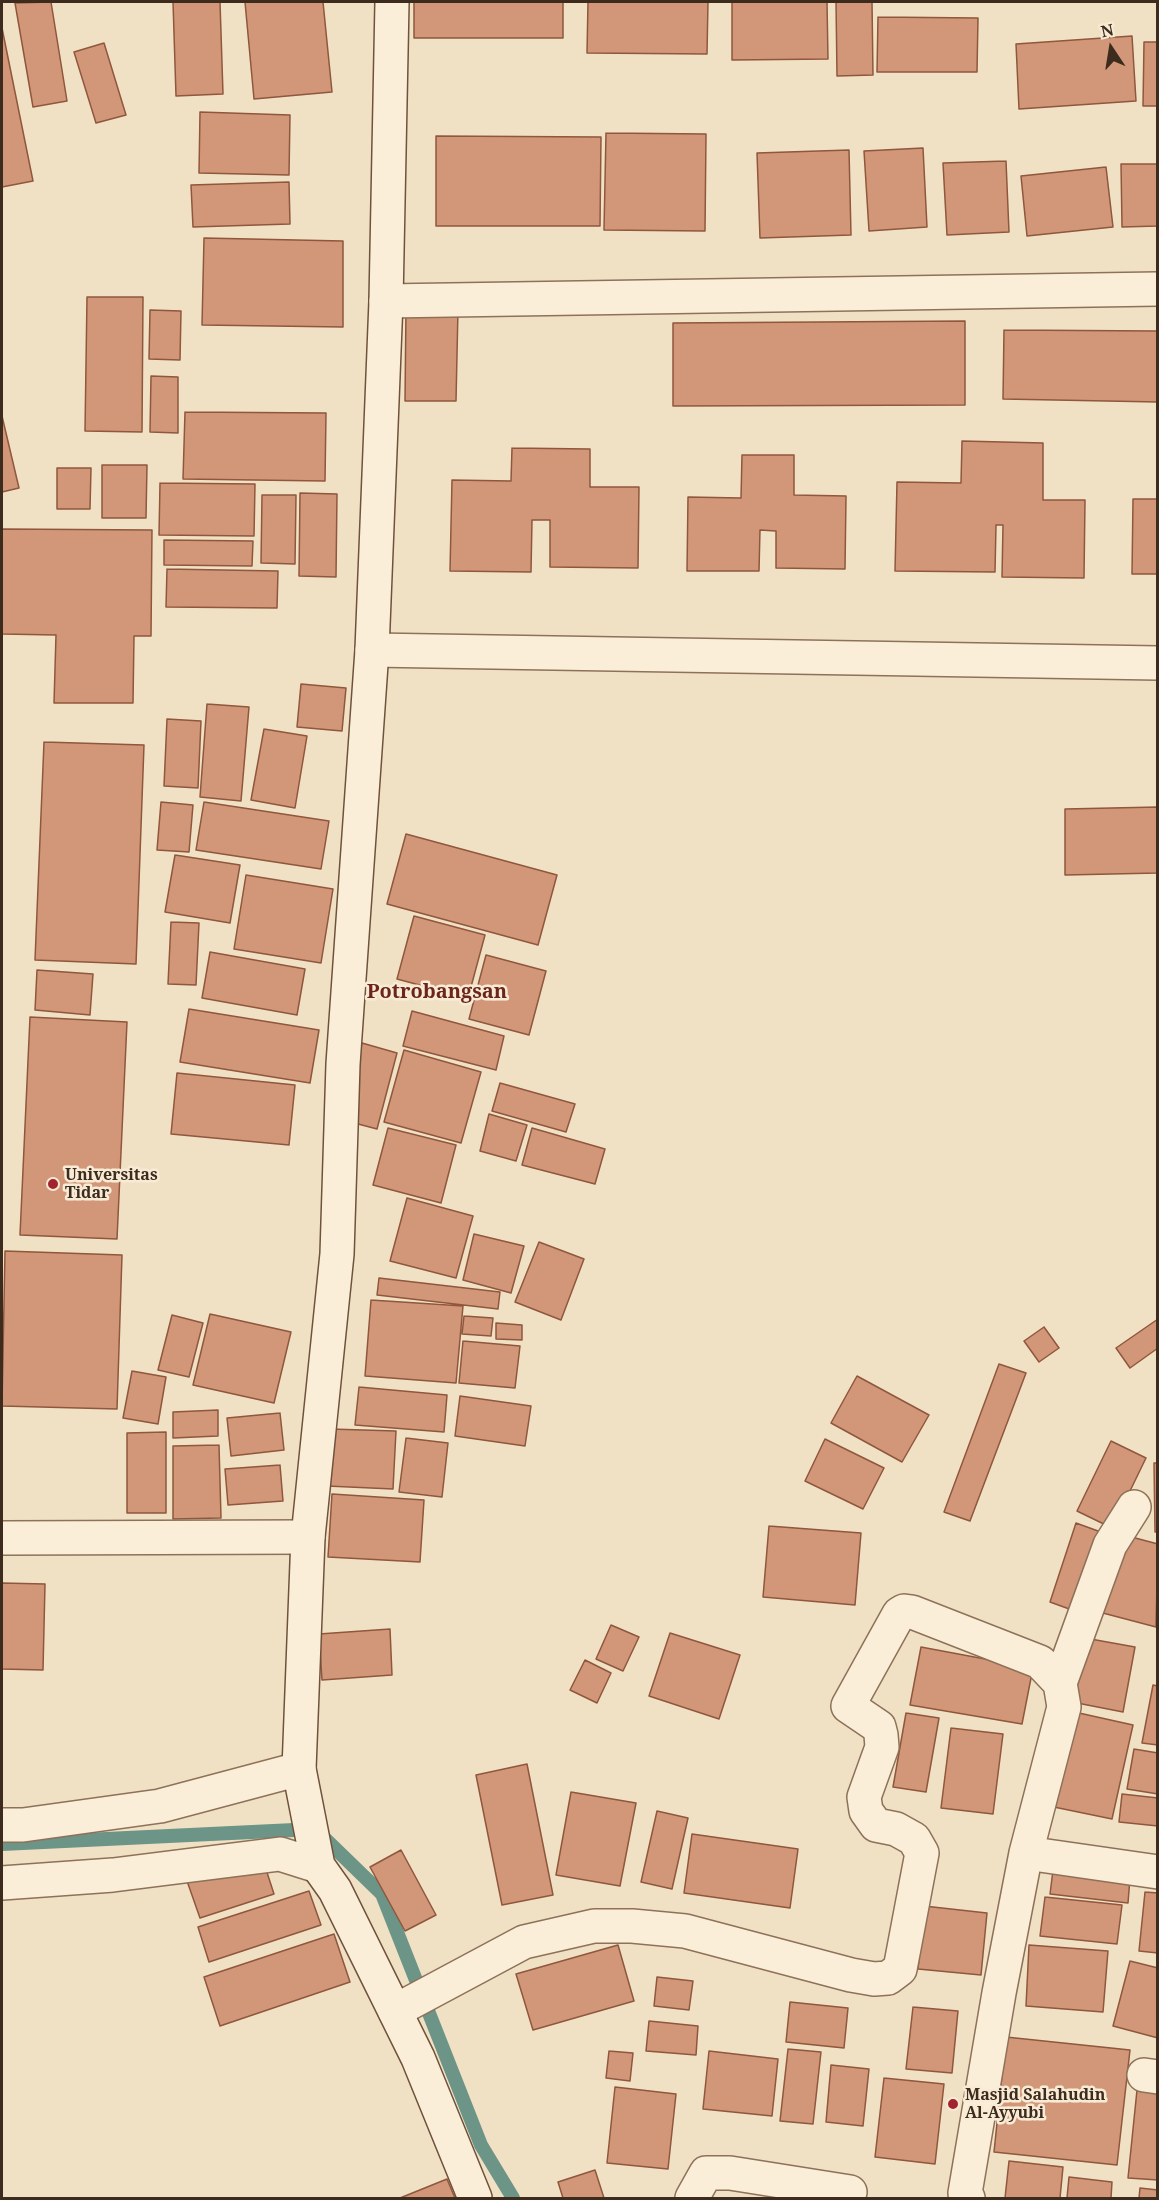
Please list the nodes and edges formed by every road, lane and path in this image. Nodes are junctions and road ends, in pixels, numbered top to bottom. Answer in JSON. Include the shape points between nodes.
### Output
{"nodes":[{"id":1,"x":392,"y":2,"type":"edge"},
{"id":2,"x":1158,"y":289,"type":"edge"},
{"id":3,"x":386,"y":301,"type":"junction"},
{"id":4,"x":372,"y":650,"type":"junction"},
{"id":5,"x":1158,"y":663,"type":"edge"},
{"id":6,"x":1134,"y":1507,"type":"dead end"},
{"id":7,"x":308,"y":1537,"type":"junction"},
{"id":8,"x":2,"y":1538,"type":"edge"},
{"id":9,"x":1060,"y":1683,"type":"junction"},
{"id":10,"x":301,"y":1777,"type":"junction"},
{"id":11,"x":2,"y":1825,"type":"edge"},
{"id":12,"x":1026,"y":1853,"type":"junction"},
{"id":13,"x":317,"y":1859,"type":"junction"},
{"id":14,"x":1158,"y":1872,"type":"edge"},
{"id":15,"x":2,"y":1883,"type":"edge"},
{"id":16,"x":401,"y":2007,"type":"junction"},
{"id":17,"x":850,"y":2192,"type":"dead end"},
{"id":18,"x":476,"y":2199,"type":"edge"},
{"id":19,"x":692,"y":2199,"type":"edge"},
{"id":20,"x":968,"y":2199,"type":"edge"}],
"edges":[{"from":1,"to":3,"type":"street"},
{"from":2,"to":3,"type":"street"},
{"from":3,"to":4,"type":"street"},
{"from":4,"to":5,"type":"street"},
{"from":4,"to":7,"type":"street","via":[[344,1053],[337,1254]]},
{"from":6,"to":9,"type":"street","via":[[1110,1545]]},
{"from":7,"to":8,"type":"street"},
{"from":7,"to":10,"type":"street"},
{"from":9,"to":12,"type":"street","via":[[1064,1707]]},
{"from":9,"to":16,"type":"street","via":[[1040,1662],[912,1612],[899,1614],[848,1706],[879,1727],[881,1735],[882,1747],[864,1797],[866,1811],[876,1825],[896,1829],[914,1839],[922,1853],[900,1970],[888,1978],[850,1975],[685,1931],[594,1926],[524,1942]]},
{"from":10,"to":11,"type":"street","via":[[160,1806]]},
{"from":10,"to":13,"type":"street"},
{"from":12,"to":14,"type":"street"},
{"from":12,"to":20,"type":"street","via":[[965,2193]]},
{"from":13,"to":15,"type":"street","via":[[280,1854],[113,1875]]},
{"from":13,"to":16,"type":"street"},
{"from":16,"to":18,"type":"street"},
{"from":17,"to":19,"type":"street","via":[[730,2173],[706,2173]]}]}
